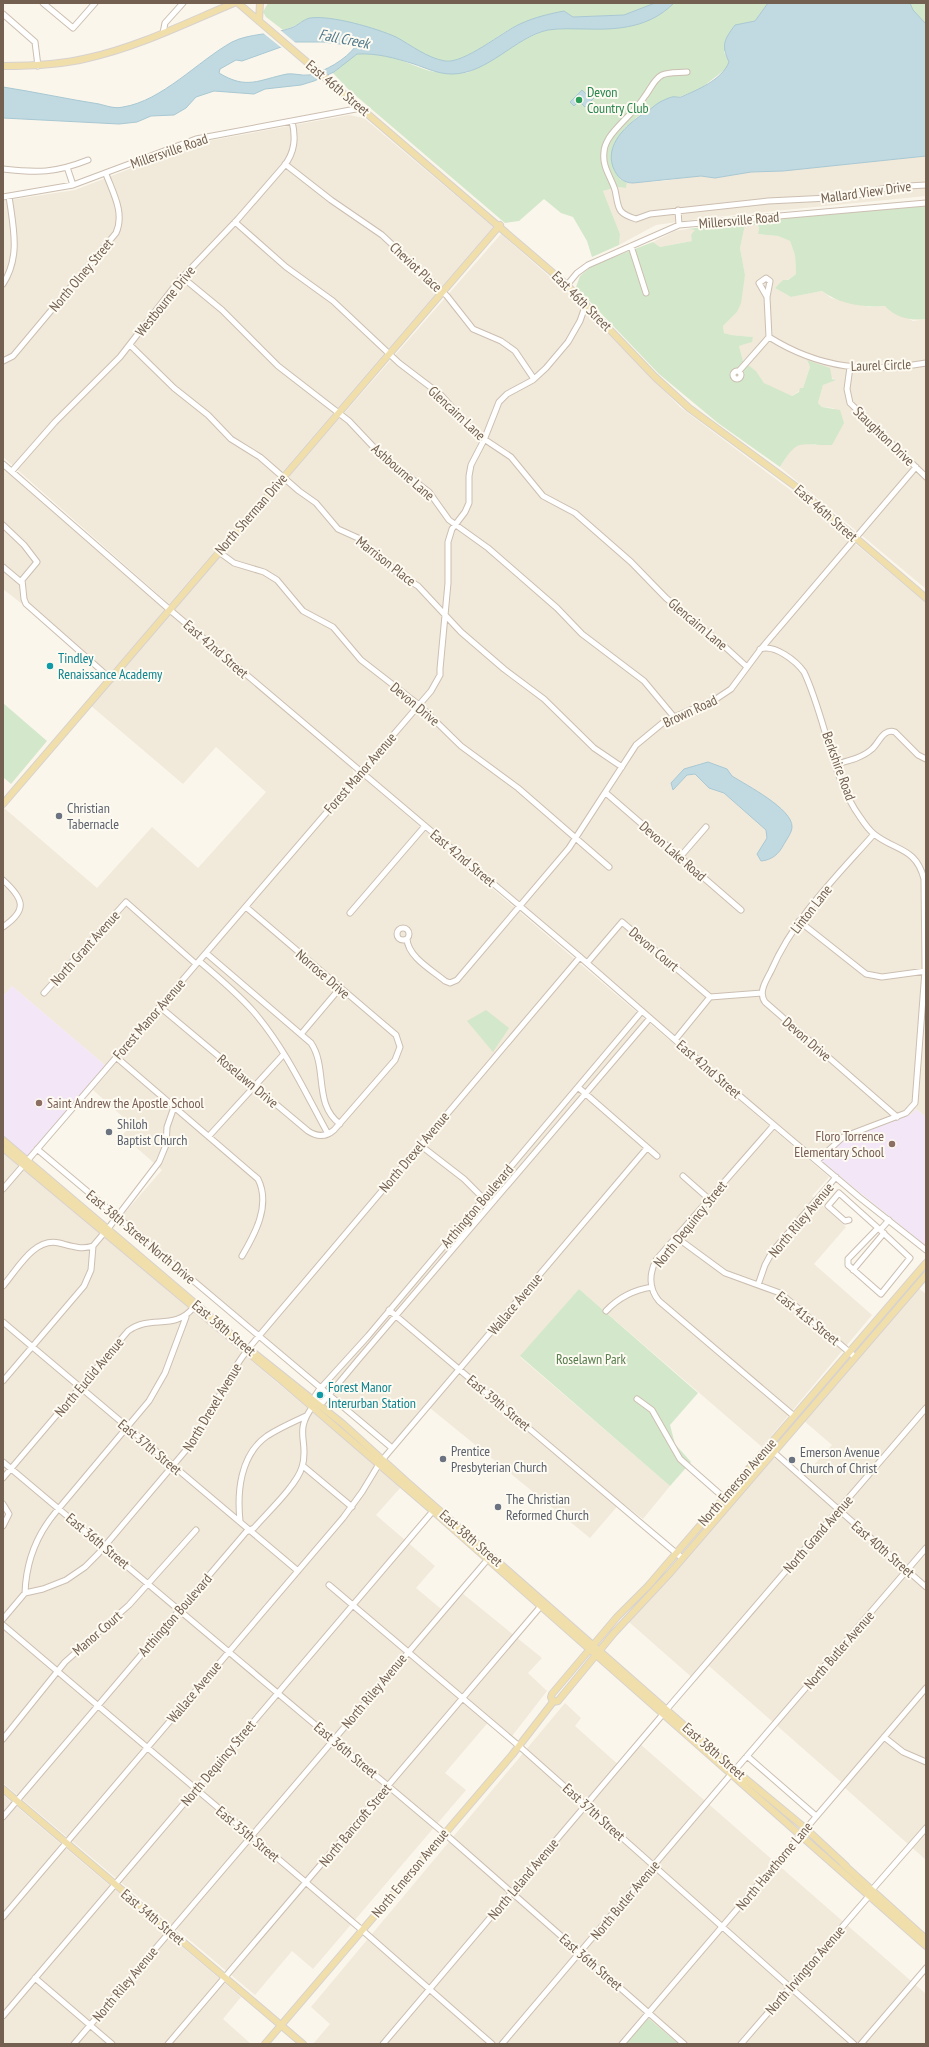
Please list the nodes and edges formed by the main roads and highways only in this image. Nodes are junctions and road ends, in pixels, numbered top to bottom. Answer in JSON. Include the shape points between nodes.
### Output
{"nodes":[{"id":1,"x":234,"y":3,"type":"edge"},
{"id":2,"x":238,"y":3,"type":"edge"},
{"id":3,"x":260,"y":3,"type":"edge"},
{"id":4,"x":262,"y":23,"type":"junction"},
{"id":5,"x":3,"y":66,"type":"edge"},
{"id":6,"x":500,"y":225,"type":"junction"},
{"id":7,"x":926,"y":598,"type":"edge"},
{"id":8,"x":3,"y":804,"type":"edge"},
{"id":9,"x":3,"y":1140,"type":"edge"},
{"id":10,"x":3,"y":1148,"type":"edge"},
{"id":11,"x":26,"y":1162,"type":"junction"},
{"id":12,"x":105,"y":1231,"type":"junction"},
{"id":13,"x":926,"y":1263,"type":"edge"},
{"id":14,"x":926,"y":1275,"type":"edge"},
{"id":15,"x":247,"y":1350,"type":"junction"},
{"id":16,"x":381,"y":1461,"type":"junction"},
{"id":17,"x":592,"y":1646,"type":"junction"},
{"id":18,"x":598,"y":1652,"type":"junction"},
{"id":19,"x":553,"y":1702,"type":"junction"},
{"id":20,"x":733,"y":1772,"type":"junction"},
{"id":21,"x":3,"y":1789,"type":"edge"},
{"id":22,"x":870,"y":1893,"type":"junction"},
{"id":23,"x":926,"y":1939,"type":"edge"},
{"id":24,"x":926,"y":1946,"type":"edge"},
{"id":25,"x":281,"y":2026,"type":"junction"},
{"id":26,"x":266,"y":2044,"type":"edge"},
{"id":27,"x":303,"y":2044,"type":"edge"}],
"edges":[{"from":1,"to":5,"type":"main road","via":[[163,33],[98,56],[38,66]]},
{"from":2,"to":4,"type":"main road","name":"East 46th Street"},
{"from":3,"to":4,"type":"main road"},
{"from":4,"to":6,"type":"main road","name":"East 46th Street"},
{"from":6,"to":7,"type":"main road","name":"East 46th Street","via":[[567,285],[655,377],[689,408],[785,477]]},
{"from":6,"to":8,"type":"main road","name":"North Sherman Drive"},
{"from":9,"to":11,"type":"main road","name":"East 38th Street"},
{"from":10,"to":11,"type":"main road","name":"East 38th Street"},
{"from":11,"to":12,"type":"main road","name":"East 38th Street"},
{"from":12,"to":15,"type":"main road","name":"East 38th Street"},
{"from":12,"to":15,"type":"main road","name":"East 38th Street","via":[[193,1308]]},
{"from":13,"to":17,"type":"main road","name":"North Emerson Avenue","via":[[724,1498]]},
{"from":14,"to":18,"type":"main road","name":"North Emerson Avenue"},
{"from":15,"to":16,"type":"main road","name":"East 38th Street"},
{"from":16,"to":17,"type":"main road","name":"East 38th Street"},
{"from":16,"to":17,"type":"main road","name":"East 38th Street","via":[[433,1511],[541,1606]]},
{"from":17,"to":18,"type":"main road","name":"East 38th Street"},
{"from":17,"to":19,"type":"main road","name":"North Emerson Avenue","via":[[552,1694]]},
{"from":18,"to":19,"type":"main road","name":"North Emerson Avenue","via":[[558,1701]]},
{"from":18,"to":20,"type":"main road","name":"East 38th Street"},
{"from":19,"to":25,"type":"main road","name":"North Emerson Avenue","via":[[519,1746]]},
{"from":20,"to":22,"type":"main road","name":"East 38th Street","via":[[800,1835]]},
{"from":20,"to":22,"type":"main road","name":"East 38th Street","via":[[805,1828]]},
{"from":21,"to":25,"type":"main road","name":"East 34th Street"},
{"from":22,"to":23,"type":"main road","name":"East 38th Street"},
{"from":22,"to":24,"type":"main road","name":"East 38th Street"},
{"from":25,"to":26,"type":"main road","name":"North Emerson Avenue"},
{"from":25,"to":27,"type":"main road","name":"East 34th Street"}]}
